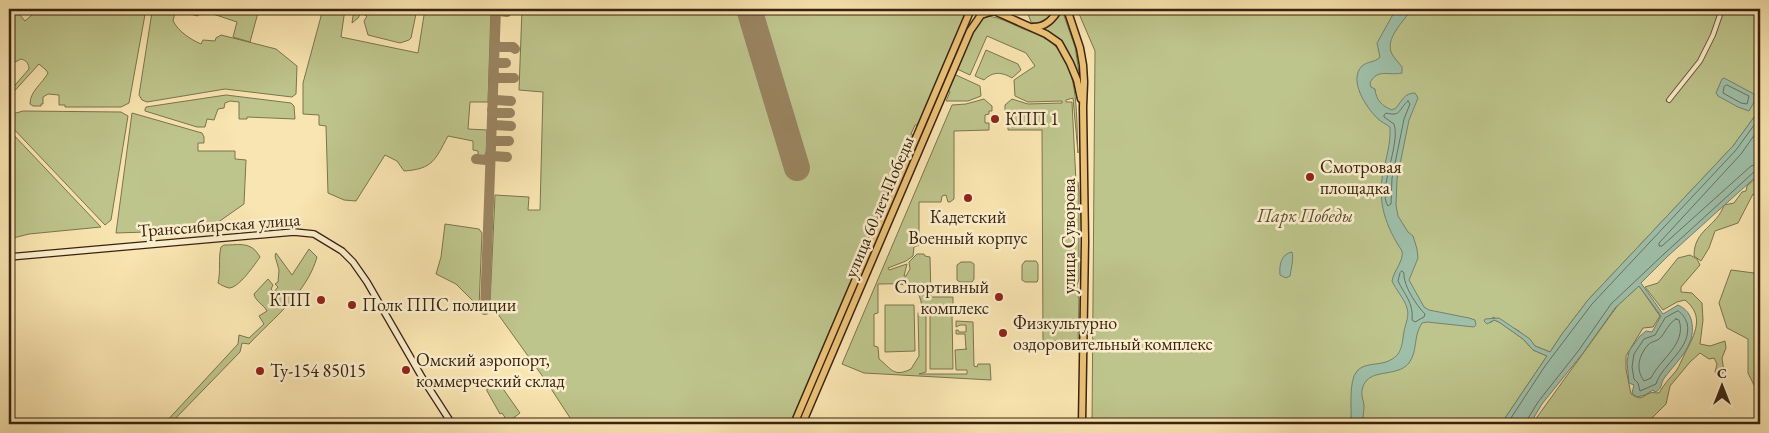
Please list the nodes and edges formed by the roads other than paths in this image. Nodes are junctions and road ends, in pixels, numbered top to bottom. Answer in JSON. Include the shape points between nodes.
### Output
{"nodes":[{"id":1,"x":971,"y":9,"type":"edge"},
{"id":2,"x":1059,"y":9,"type":"edge"},
{"id":3,"x":1067,"y":9,"type":"edge"},
{"id":4,"x":1722,"y":9,"type":"edge"},
{"id":5,"x":993,"y":10,"type":"edge"},
{"id":6,"x":1029,"y":26,"type":"junction"},
{"id":7,"x":953,"y":60,"type":"junction"},
{"id":8,"x":1669,"y":100,"type":"dead end"},
{"id":9,"x":1083,"y":107,"type":"junction"},
{"id":10,"x":925,"y":116,"type":"junction"},
{"id":11,"x":932,"y":119,"type":"junction"},
{"id":12,"x":903,"y":179,"type":"junction"},
{"id":13,"x":9,"y":257,"type":"edge"},
{"id":14,"x":831,"y":348,"type":"junction"},
{"id":15,"x":452,"y":424,"type":"edge"},
{"id":16,"x":794,"y":424,"type":"edge"},
{"id":17,"x":802,"y":424,"type":"edge"},
{"id":18,"x":1082,"y":424,"type":"edge"}],
"edges":[{"from":1,"to":7,"type":"main road","name":"улица 60 лет Победы"},
{"from":2,"to":6,"type":"main road","via":[[1044,26]]},
{"from":3,"to":9,"type":"main road","via":[[1083,65]]},
{"from":4,"to":8,"type":"street","via":[[1700,61]]},
{"from":5,"to":6,"type":"main road"},
{"from":5,"to":7,"type":"main road","name":"улица 60 лет Победы","via":[[977,19]]},
{"from":6,"to":9,"type":"main road","via":[[1052,38],[1064,50]]},
{"from":7,"to":10,"type":"main road","name":"улица 60 лет Победы"},
{"from":7,"to":11,"type":"main road","name":"улица 60 лет Победы"},
{"from":9,"to":18,"type":"main road","name":"улица Суворова"},
{"from":10,"to":11,"type":"main road"},
{"from":10,"to":12,"type":"main road","name":"улица 60 лет Победы"},
{"from":11,"to":12,"type":"main road","name":"улица 60 лет Победы"},
{"from":12,"to":14,"type":"main road","name":"улица 60 лет Победы"},
{"from":13,"to":15,"type":"main road","name":"Транссибирская улица","via":[[294,232],[314,234],[342,251],[360,270]]},
{"from":14,"to":16,"type":"main road","name":"улица 60 лет Победы"},
{"from":14,"to":17,"type":"main road","name":"улица 60 лет Победы"}]}
